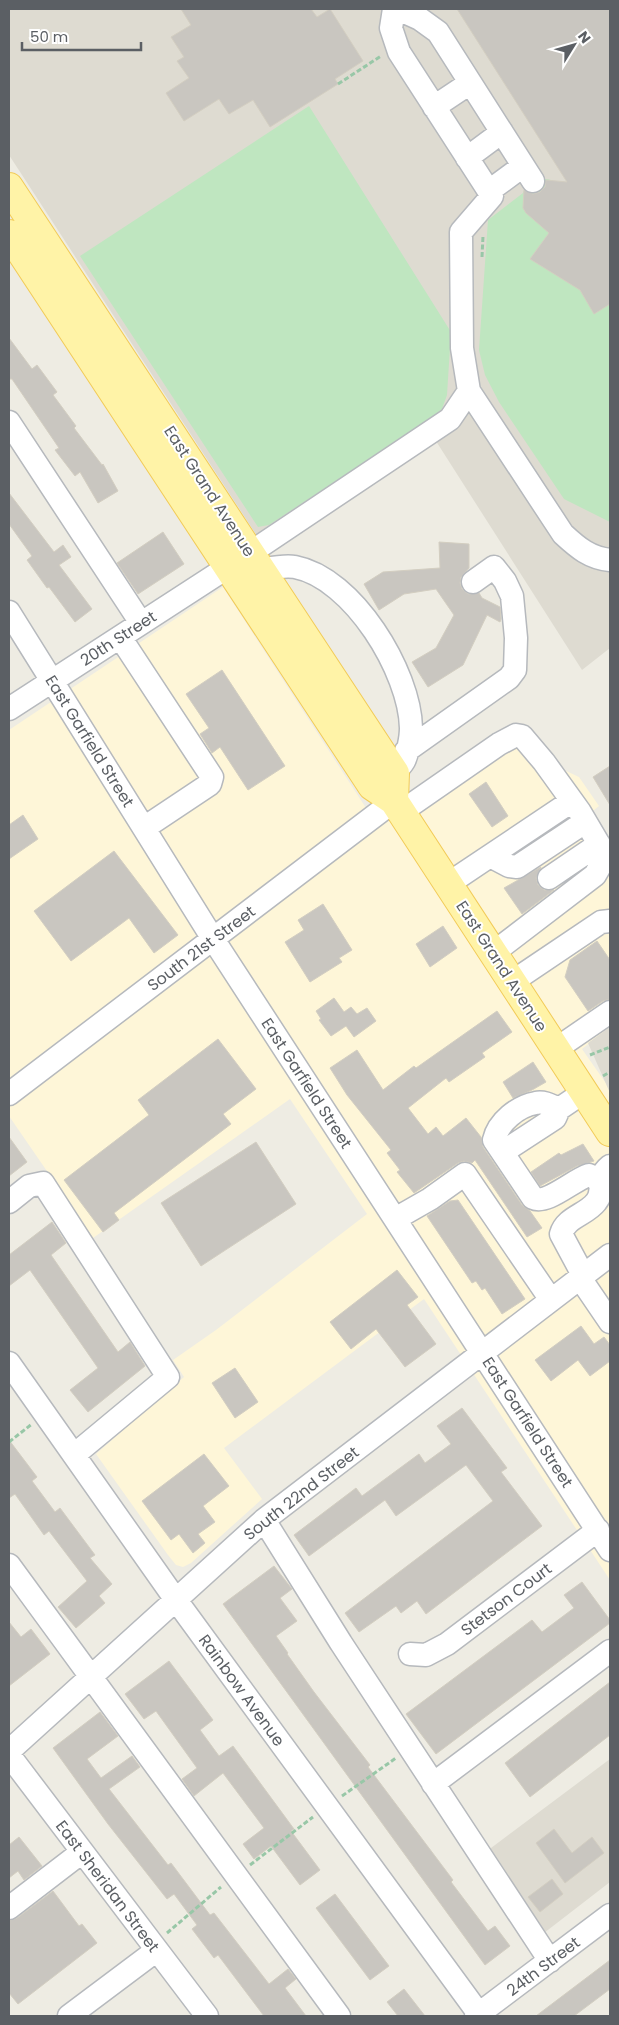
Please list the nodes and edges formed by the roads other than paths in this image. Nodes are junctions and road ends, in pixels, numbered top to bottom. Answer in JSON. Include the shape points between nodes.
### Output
{"nodes":[{"id":1,"x":396,"y":9,"type":"edge"},
{"id":2,"x":470,"y":83,"type":"junction"},
{"id":3,"x":434,"y":107,"type":"junction"},
{"id":4,"x":502,"y":132,"type":"junction"},
{"id":5,"x":468,"y":158,"type":"junction"},
{"id":6,"x":9,"y":187,"type":"edge"},
{"id":7,"x":487,"y":198,"type":"junction"},
{"id":8,"x":9,"y":234,"type":"edge"},
{"id":9,"x":469,"y":391,"type":"junction"},
{"id":10,"x":9,"y":422,"type":"edge"},
{"id":11,"x":610,"y":560,"type":"edge"},
{"id":12,"x":246,"y":563,"type":"junction"},
{"id":13,"x":473,"y":582,"type":"dead end"},
{"id":14,"x":9,"y":612,"type":"edge"},
{"id":15,"x":140,"y":624,"type":"junction"},
{"id":16,"x":120,"y":637,"type":"junction"},
{"id":17,"x":53,"y":680,"type":"junction"},
{"id":18,"x":9,"y":709,"type":"edge"},
{"id":19,"x":400,"y":762,"type":"junction"},
{"id":20,"x":572,"y":801,"type":"junction"},
{"id":21,"x":397,"y":806,"type":"junction"},
{"id":22,"x":585,"y":822,"type":"junction"},
{"id":23,"x":144,"y":828,"type":"junction"},
{"id":24,"x":599,"y":844,"type":"junction"},
{"id":25,"x":490,"y":856,"type":"junction"},
{"id":26,"x":548,"y":878,"type":"dead end"},
{"id":27,"x":448,"y":884,"type":"junction"},
{"id":28,"x":610,"y":921,"type":"edge"},
{"id":29,"x":213,"y":939,"type":"junction"},
{"id":30,"x":493,"y":953,"type":"junction"},
{"id":31,"x":512,"y":982,"type":"junction"},
{"id":32,"x":610,"y":1012,"type":"edge"},
{"id":33,"x":556,"y":1049,"type":"junction"},
{"id":34,"x":594,"y":1084,"type":"junction"},
{"id":35,"x":9,"y":1094,"type":"edge"},
{"id":36,"x":559,"y":1109,"type":"junction"},
{"id":37,"x":610,"y":1132,"type":"edge"},
{"id":38,"x":509,"y":1148,"type":"dead end"},
{"id":39,"x":605,"y":1175,"type":"edge"},
{"id":40,"x":9,"y":1202,"type":"edge"},
{"id":41,"x":395,"y":1219,"type":"junction"},
{"id":42,"x":610,"y":1255,"type":"edge"},
{"id":43,"x":582,"y":1276,"type":"junction"},
{"id":44,"x":602,"y":1292,"type":"edge"},
{"id":45,"x":551,"y":1300,"type":"junction"},
{"id":46,"x":610,"y":1322,"type":"edge"},
{"id":47,"x":482,"y":1353,"type":"junction"},
{"id":48,"x":9,"y":1363,"type":"edge"},
{"id":49,"x":74,"y":1455,"type":"junction"},
{"id":50,"x":264,"y":1520,"type":"junction"},
{"id":51,"x":598,"y":1530,"type":"junction"},
{"id":52,"x":610,"y":1550,"type":"edge"},
{"id":53,"x":9,"y":1565,"type":"edge"},
{"id":54,"x":176,"y":1600,"type":"junction"},
{"id":55,"x":610,"y":1650,"type":"edge"},
{"id":56,"x":410,"y":1654,"type":"dead end"},
{"id":57,"x":90,"y":1677,"type":"junction"},
{"id":58,"x":9,"y":1751,"type":"edge"},
{"id":59,"x":9,"y":1755,"type":"edge"},
{"id":60,"x":433,"y":1784,"type":"junction"},
{"id":61,"x":82,"y":1852,"type":"junction"},
{"id":62,"x":9,"y":1908,"type":"edge"},
{"id":63,"x":610,"y":1915,"type":"edge"},
{"id":64,"x":155,"y":1947,"type":"junction"},
{"id":65,"x":550,"y":1961,"type":"junction"},
{"id":66,"x":478,"y":2015,"type":"edge"},
{"id":67,"x":69,"y":2016,"type":"edge"},
{"id":68,"x":207,"y":2016,"type":"edge"},
{"id":69,"x":339,"y":2016,"type":"edge"}],
"edges":[{"from":1,"to":2,"type":"street","via":[[420,18],[438,32]]},
{"from":1,"to":3,"type":"street","via":[[391,28],[399,52]]},
{"from":2,"to":3,"type":"street"},
{"from":2,"to":4,"type":"street"},
{"from":3,"to":5,"type":"street"},
{"from":4,"to":5,"type":"street"},
{"from":4,"to":7,"type":"street","via":[[528,173]]},
{"from":5,"to":7,"type":"street"},
{"from":6,"to":12,"type":"main road","name":"East Grand Avenue"},
{"from":7,"to":9,"type":"street","via":[[461,232],[462,348]]},
{"from":8,"to":12,"type":"main road","name":"East Grand Avenue"},
{"from":9,"to":11,"type":"street","via":[[563,534],[579,549],[598,559]]},
{"from":9,"to":12,"type":"street","name":"20th Street","via":[[450,419]]},
{"from":10,"to":15,"type":"street"},
{"from":12,"to":15,"type":"street","name":"20th Street"},
{"from":12,"to":19,"type":"main road","name":"East Grand Avenue"},
{"from":12,"to":19,"type":"street","via":[[295,567],[318,576],[361,612],[389,654],[404,685],[411,728]]},
{"from":12,"to":21,"type":"main road","name":"East Grand Avenue","via":[[372,786]]},
{"from":13,"to":19,"type":"street","via":[[494,567],[512,596],[516,638],[514,670],[509,678]]},
{"from":14,"to":17,"type":"street","name":"East Garfield Street"},
{"from":15,"to":16,"type":"street","name":"20th Street"},
{"from":16,"to":17,"type":"street","name":"20th Street"},
{"from":16,"to":23,"type":"street","via":[[212,777],[210,784]]},
{"from":17,"to":18,"type":"street","name":"20th Street"},
{"from":17,"to":23,"type":"street","name":"East Garfield Street"},
{"from":19,"to":21,"type":"main road"},
{"from":20,"to":21,"type":"street","name":"South 21st Street","via":[[522,736],[516,735]]},
{"from":20,"to":22,"type":"street","name":"South 21st Street"},
{"from":20,"to":25,"type":"street"},
{"from":21,"to":27,"type":"main road","name":"East Grand Avenue"},
{"from":21,"to":29,"type":"street","name":"South 21st Street"},
{"from":22,"to":24,"type":"street","name":"South 21st Street"},
{"from":22,"to":25,"type":"street","via":[[517,867]]},
{"from":23,"to":29,"type":"street","name":"East Garfield Street"},
{"from":24,"to":26,"type":"street"},
{"from":24,"to":30,"type":"street","via":[[603,861],[595,875]]},
{"from":25,"to":27,"type":"street"},
{"from":27,"to":30,"type":"main road","name":"East Grand Avenue"},
{"from":28,"to":31,"type":"street","via":[[602,922]]},
{"from":29,"to":35,"type":"street","name":"South 21st Street"},
{"from":29,"to":41,"type":"street","name":"East Garfield Street"},
{"from":30,"to":31,"type":"main road","name":"East Grand Avenue"},
{"from":31,"to":33,"type":"main road","name":"East Grand Avenue"},
{"from":32,"to":33,"type":"street"},
{"from":33,"to":34,"type":"main road","name":"East Grand Avenue"},
{"from":34,"to":36,"type":"street"},
{"from":34,"to":37,"type":"main road","name":"East Grand Avenue"},
{"from":36,"to":38,"type":"street","via":[[555,1118]]},
{"from":36,"to":39,"type":"street","via":[[537,1103],[522,1108],[496,1130],[494,1140],[533,1198],[538,1201],[546,1199],[589,1174],[596,1178]]},
{"from":39,"to":43,"type":"street","via":[[597,1202],[564,1226],[562,1234]]},
{"from":40,"to":49,"type":"street","via":[[29,1186],[43,1184],[168,1377]]},
{"from":41,"to":45,"type":"street","via":[[465,1174]]},
{"from":41,"to":47,"type":"street","name":"East Garfield Street"},
{"from":42,"to":43,"type":"street","name":"South 22nd Street"},
{"from":43,"to":44,"type":"street"},
{"from":43,"to":45,"type":"street","name":"South 22nd Street"},
{"from":44,"to":46,"type":"street"},
{"from":45,"to":47,"type":"street","name":"South 22nd Street"},
{"from":47,"to":50,"type":"street","name":"South 22nd Street"},
{"from":47,"to":51,"type":"street","name":"East Garfield Street"},
{"from":48,"to":49,"type":"street","name":"Rainbow Avenue"},
{"from":49,"to":54,"type":"street","name":"Rainbow Avenue"},
{"from":50,"to":54,"type":"street","name":"South 22nd Street"},
{"from":50,"to":60,"type":"street"},
{"from":51,"to":52,"type":"street","name":"East Garfield Street"},
{"from":51,"to":56,"type":"street","name":"Stetson Court","via":[[447,1644],[426,1655]]},
{"from":53,"to":57,"type":"street"},
{"from":54,"to":57,"type":"street","name":"South 22nd Street"},
{"from":54,"to":66,"type":"street","name":"Rainbow Avenue"},
{"from":55,"to":60,"type":"street"},
{"from":57,"to":58,"type":"street","name":"South 22nd Street"},
{"from":57,"to":69,"type":"street"},
{"from":59,"to":61,"type":"street","name":"East Sheridan Street"},
{"from":60,"to":65,"type":"street"},
{"from":61,"to":62,"type":"street"},
{"from":61,"to":64,"type":"street","name":"East Sheridan Street"},
{"from":63,"to":65,"type":"street","name":"24th Street"},
{"from":64,"to":67,"type":"street"},
{"from":64,"to":68,"type":"street","name":"East Sheridan Street"},
{"from":65,"to":66,"type":"street","name":"24th Street"}]}
